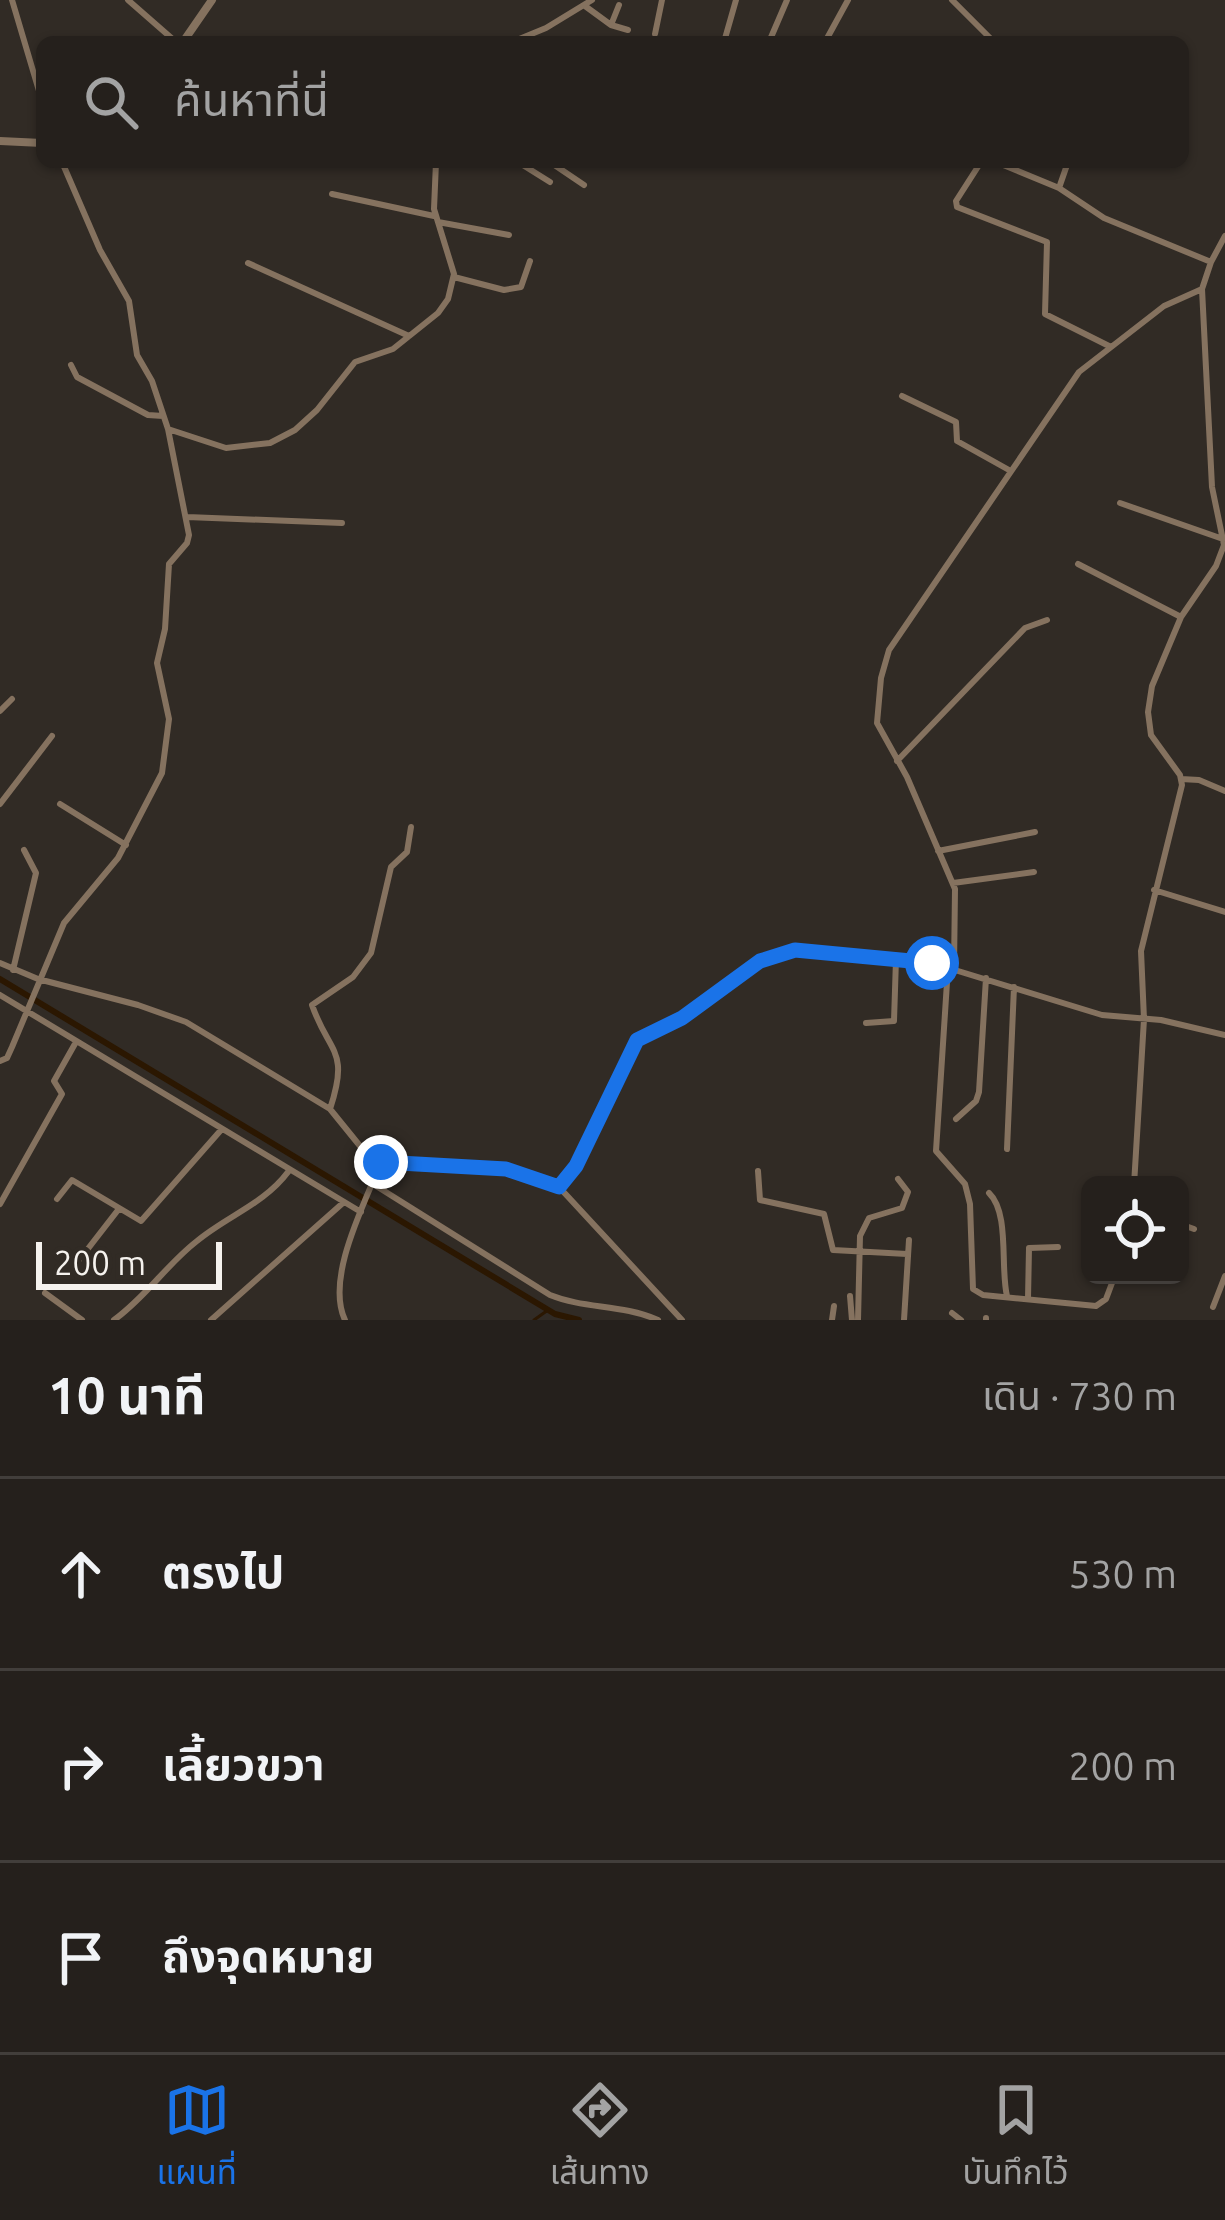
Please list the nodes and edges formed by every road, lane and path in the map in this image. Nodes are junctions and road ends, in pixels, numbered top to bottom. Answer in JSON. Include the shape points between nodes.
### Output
{"nodes":[{"id":1,"x":13,"y":0,"type":"edge"},
{"id":2,"x":128,"y":0,"type":"edge"},
{"id":3,"x":212,"y":0,"type":"edge"},
{"id":4,"x":662,"y":0,"type":"edge"},
{"id":5,"x":736,"y":0,"type":"edge"},
{"id":6,"x":787,"y":0,"type":"edge"},
{"id":7,"x":848,"y":0,"type":"edge"},
{"id":8,"x":952,"y":0,"type":"edge"},
{"id":9,"x":589,"y":3,"type":"edge"},
{"id":10,"x":619,"y":5,"type":"dead end"},
{"id":11,"x":611,"y":25,"type":"junction"},
{"id":12,"x":628,"y":30,"type":"dead end"},
{"id":13,"x":655,"y":34,"type":"dead end"},
{"id":14,"x":173,"y":36,"type":"edge"},
{"id":15,"x":185,"y":36,"type":"edge"},
{"id":16,"x":524,"y":36,"type":"edge"},
{"id":17,"x":726,"y":36,"type":"edge"},
{"id":18,"x":772,"y":36,"type":"edge"},
{"id":19,"x":828,"y":36,"type":"edge"},
{"id":20,"x":988,"y":36,"type":"edge"},
{"id":21,"x":36,"y":80,"type":"edge"},
{"id":22,"x":0,"y":141,"type":"edge"},
{"id":23,"x":36,"y":143,"type":"edge"},
{"id":24,"x":65,"y":168,"type":"edge"},
{"id":25,"x":436,"y":168,"type":"edge"},
{"id":26,"x":528,"y":168,"type":"edge"},
{"id":27,"x":559,"y":168,"type":"edge"},
{"id":28,"x":977,"y":168,"type":"edge"},
{"id":29,"x":1011,"y":168,"type":"edge"},
{"id":30,"x":1066,"y":168,"type":"edge"},
{"id":31,"x":550,"y":182,"type":"dead end"},
{"id":32,"x":584,"y":185,"type":"dead end"},
{"id":33,"x":1059,"y":188,"type":"junction"},
{"id":34,"x":332,"y":194,"type":"dead end"},
{"id":35,"x":437,"y":219,"type":"junction"},
{"id":36,"x":509,"y":235,"type":"dead end"},
{"id":37,"x":1224,"y":242,"type":"edge"},
{"id":38,"x":530,"y":261,"type":"dead end"},
{"id":39,"x":1211,"y":262,"type":"junction"},
{"id":40,"x":248,"y":263,"type":"dead end"},
{"id":41,"x":454,"y":278,"type":"junction"},
{"id":42,"x":1202,"y":289,"type":"junction"},
{"id":43,"x":409,"y":336,"type":"junction"},
{"id":44,"x":1112,"y":347,"type":"junction"},
{"id":45,"x":71,"y":365,"type":"dead end"},
{"id":46,"x":902,"y":396,"type":"dead end"},
{"id":47,"x":164,"y":416,"type":"junction"},
{"id":48,"x":168,"y":429,"type":"junction"},
{"id":49,"x":1009,"y":470,"type":"junction"},
{"id":50,"x":1120,"y":503,"type":"dead end"},
{"id":51,"x":187,"y":517,"type":"junction"},
{"id":52,"x":342,"y":523,"type":"dead end"},
{"id":53,"x":1224,"y":543,"type":"edge"},
{"id":54,"x":1078,"y":564,"type":"dead end"},
{"id":55,"x":1181,"y":617,"type":"junction"},
{"id":56,"x":1047,"y":620,"type":"dead end"},
{"id":57,"x":12,"y":699,"type":"dead end"},
{"id":58,"x":0,"y":711,"type":"edge"},
{"id":59,"x":52,"y":736,"type":"dead end"},
{"id":60,"x":897,"y":761,"type":"junction"},
{"id":61,"x":1181,"y":779,"type":"junction"},
{"id":62,"x":1225,"y":791,"type":"edge"},
{"id":63,"x":0,"y":804,"type":"edge"},
{"id":64,"x":60,"y":804,"type":"dead end"},
{"id":65,"x":411,"y":827,"type":"dead end"},
{"id":66,"x":1035,"y":832,"type":"dead end"},
{"id":67,"x":126,"y":845,"type":"junction"},
{"id":68,"x":24,"y":850,"type":"dead end"},
{"id":69,"x":938,"y":851,"type":"junction"},
{"id":70,"x":1034,"y":872,"type":"dead end"},
{"id":71,"x":953,"y":883,"type":"junction"},
{"id":72,"x":1154,"y":890,"type":"junction"},
{"id":73,"x":1225,"y":912,"type":"edge"},
{"id":74,"x":896,"y":959,"type":"junction"},
{"id":75,"x":0,"y":963,"type":"edge"},
{"id":76,"x":951,"y":967,"type":"junction"},
{"id":77,"x":13,"y":970,"type":"junction"},
{"id":78,"x":986,"y":978,"type":"junction"},
{"id":79,"x":38,"y":979,"type":"junction"},
{"id":80,"x":1014,"y":987,"type":"junction"},
{"id":81,"x":0,"y":995,"type":"edge"},
{"id":82,"x":26,"y":1011,"type":"junction"},
{"id":83,"x":1144,"y":1019,"type":"junction"},
{"id":84,"x":866,"y":1023,"type":"dead end"},
{"id":85,"x":1225,"y":1035,"type":"edge"},
{"id":86,"x":76,"y":1042,"type":"junction"},
{"id":87,"x":0,"y":1061,"type":"edge"},
{"id":88,"x":330,"y":1109,"type":"junction"},
{"id":89,"x":956,"y":1119,"type":"dead end"},
{"id":90,"x":221,"y":1130,"type":"junction"},
{"id":91,"x":1007,"y":1149,"type":"dead end"},
{"id":92,"x":381,"y":1162,"type":"junction"},
{"id":93,"x":289,"y":1171,"type":"junction"},
{"id":94,"x":758,"y":1171,"type":"dead end"},
{"id":95,"x":1135,"y":1176,"type":"edge"},
{"id":96,"x":898,"y":1179,"type":"dead end"},
{"id":97,"x":371,"y":1187,"type":"junction"},
{"id":98,"x":559,"y":1187,"type":"junction"},
{"id":99,"x":988,"y":1193,"type":"dead end"},
{"id":100,"x":57,"y":1199,"type":"dead end"},
{"id":101,"x":344,"y":1202,"type":"junction"},
{"id":102,"x":0,"y":1204,"type":"edge"},
{"id":103,"x":118,"y":1209,"type":"junction"},
{"id":104,"x":362,"y":1209,"type":"junction"},
{"id":105,"x":1189,"y":1227,"type":"edge"},
{"id":106,"x":1194,"y":1229,"type":"dead end"},
{"id":107,"x":909,"y":1240,"type":"dead end"},
{"id":108,"x":1058,"y":1246,"type":"dead end"},
{"id":109,"x":860,"y":1253,"type":"junction"},
{"id":110,"x":908,"y":1254,"type":"junction"},
{"id":111,"x":80,"y":1259,"type":"dead end"},
{"id":112,"x":1225,"y":1276,"type":"edge"},
{"id":113,"x":1111,"y":1284,"type":"edge"},
{"id":114,"x":45,"y":1294,"type":"dead end"},
{"id":115,"x":850,"y":1296,"type":"dead end"},
{"id":116,"x":1006,"y":1296,"type":"junction"},
{"id":117,"x":1028,"y":1299,"type":"junction"},
{"id":118,"x":834,"y":1306,"type":"dead end"},
{"id":119,"x":1091,"y":1306,"type":"junction"},
{"id":120,"x":1213,"y":1307,"type":"dead end"},
{"id":121,"x":952,"y":1313,"type":"dead end"},
{"id":122,"x":82,"y":1320,"type":"edge"},
{"id":123,"x":114,"y":1320,"type":"edge"},
{"id":124,"x":212,"y":1320,"type":"edge"},
{"id":125,"x":345,"y":1320,"type":"edge"},
{"id":126,"x":658,"y":1320,"type":"edge"},
{"id":127,"x":682,"y":1320,"type":"edge"},
{"id":128,"x":832,"y":1320,"type":"edge"},
{"id":129,"x":855,"y":1320,"type":"edge"},
{"id":130,"x":904,"y":1320,"type":"edge"},
{"id":131,"x":961,"y":1320,"type":"edge"},
{"id":132,"x":1090,"y":1320,"type":"edge"}],
"edges":[{"from":1,"to":21,"type":"street"},
{"from":2,"to":14,"type":"street"},
{"from":3,"to":15,"type":"street"},
{"from":4,"to":13,"type":"street"},
{"from":5,"to":17,"type":"street"},
{"from":6,"to":18,"type":"street"},
{"from":7,"to":19,"type":"street"},
{"from":8,"to":20,"type":"street"},
{"from":9,"to":11,"type":"street"},
{"from":9,"to":16,"type":"street"},
{"from":10,"to":11,"type":"street"},
{"from":11,"to":12,"type":"street"},
{"from":22,"to":23,"type":"street"},
{"from":24,"to":47,"type":"street","via":[[129,301],[137,355]]},
{"from":25,"to":35,"type":"street"},
{"from":26,"to":31,"type":"street"},
{"from":27,"to":32,"type":"street"},
{"from":28,"to":44,"type":"street","via":[[957,207],[1047,242],[1045,314]]},
{"from":29,"to":33,"type":"street"},
{"from":30,"to":33,"type":"street"},
{"from":33,"to":39,"type":"street","via":[[1104,218]]},
{"from":34,"to":35,"type":"street"},
{"from":35,"to":36,"type":"street"},
{"from":35,"to":41,"type":"street"},
{"from":37,"to":39,"type":"street"},
{"from":38,"to":41,"type":"street","via":[[517,290]]},
{"from":39,"to":42,"type":"street"},
{"from":40,"to":43,"type":"street"},
{"from":41,"to":43,"type":"street","via":[[444,306]]},
{"from":42,"to":44,"type":"street","via":[[1164,306]]},
{"from":42,"to":53,"type":"street","via":[[1212,487]]},
{"from":43,"to":48,"type":"street","via":[[355,362],[317,410],[270,443],[226,448]]},
{"from":44,"to":49,"type":"street","via":[[1079,372]]},
{"from":45,"to":47,"type":"street","via":[[74,375]]},
{"from":46,"to":49,"type":"street","via":[[956,422],[957,441]]},
{"from":47,"to":48,"type":"street"},
{"from":48,"to":51,"type":"street"},
{"from":49,"to":60,"type":"street","via":[[889,650],[877,724]]},
{"from":50,"to":53,"type":"street"},
{"from":51,"to":52,"type":"street"},
{"from":51,"to":67,"type":"street","via":[[188,544],[168,569],[157,663],[168,712],[162,773]]},
{"from":53,"to":55,"type":"street"},
{"from":54,"to":55,"type":"street"},
{"from":55,"to":61,"type":"street","via":[[1148,715],[1151,735]]},
{"from":56,"to":60,"type":"street","via":[[1025,628]]},
{"from":57,"to":58,"type":"street"},
{"from":59,"to":63,"type":"street"},
{"from":60,"to":69,"type":"street"},
{"from":61,"to":62,"type":"street"},
{"from":61,"to":72,"type":"street"},
{"from":64,"to":67,"type":"street"},
{"from":65,"to":88,"type":"street","via":[[406,852],[391,867],[371,953],[312,1006],[338,1060]]},
{"from":66,"to":69,"type":"street"},
{"from":67,"to":79,"type":"street","via":[[70,914]]},
{"from":68,"to":77,"type":"street","via":[[36,873]]},
{"from":69,"to":71,"type":"street"},
{"from":70,"to":71,"type":"street"},
{"from":71,"to":76,"type":"street"},
{"from":72,"to":73,"type":"street"},
{"from":72,"to":83,"type":"street","via":[[1141,951]]},
{"from":74,"to":76,"type":"street"},
{"from":74,"to":84,"type":"street","via":[[894,1021]]},
{"from":74,"to":98,"type":"street","via":[[795,950],[773,956],[637,1040]]},
{"from":75,"to":77,"type":"street"},
{"from":76,"to":78,"type":"street"},
{"from":76,"to":116,"type":"street","via":[[937,1151],[965,1184],[973,1288]]},
{"from":77,"to":79,"type":"street"},
{"from":78,"to":80,"type":"street"},
{"from":78,"to":89,"type":"street","via":[[980,1092]]},
{"from":79,"to":82,"type":"street"},
{"from":79,"to":88,"type":"street","via":[[186,1022]]},
{"from":80,"to":83,"type":"street","via":[[1102,1015]]},
{"from":80,"to":91,"type":"street"},
{"from":81,"to":82,"type":"street"},
{"from":82,"to":86,"type":"street"},
{"from":82,"to":87,"type":"street"},
{"from":83,"to":85,"type":"street"},
{"from":83,"to":95,"type":"street"},
{"from":86,"to":90,"type":"street"},
{"from":86,"to":102,"type":"street","via":[[54,1081],[62,1094]]},
{"from":88,"to":92,"type":"street"},
{"from":90,"to":93,"type":"street"},
{"from":90,"to":103,"type":"street","via":[[144,1220]]},
{"from":92,"to":97,"type":"street"},
{"from":92,"to":98,"type":"street","via":[[506,1169]]},
{"from":93,"to":101,"type":"street"},
{"from":93,"to":123,"type":"street","via":[[194,1243]]},
{"from":94,"to":109,"type":"street","via":[[760,1199],[820,1211],[833,1250]]},
{"from":96,"to":109,"type":"street","via":[[906,1201],[869,1219]]},
{"from":97,"to":104,"type":"street"},
{"from":97,"to":126,"type":"street","via":[[550,1294]]},
{"from":98,"to":127,"type":"street"},
{"from":99,"to":116,"type":"street","via":[[1003,1229]]},
{"from":100,"to":103,"type":"street","via":[[71,1180]]},
{"from":101,"to":104,"type":"street"},
{"from":101,"to":124,"type":"street"},
{"from":103,"to":111,"type":"street"},
{"from":104,"to":125,"type":"street","via":[[339,1291]]},
{"from":105,"to":106,"type":"street"},
{"from":107,"to":110,"type":"street"},
{"from":108,"to":117,"type":"street","via":[[1029,1248]]},
{"from":109,"to":110,"type":"street"},
{"from":109,"to":129,"type":"street"},
{"from":110,"to":130,"type":"street"},
{"from":112,"to":120,"type":"street"},
{"from":113,"to":119,"type":"street","via":[[1106,1299]]},
{"from":114,"to":122,"type":"street"},
{"from":115,"to":129,"type":"street"},
{"from":116,"to":117,"type":"street"},
{"from":117,"to":119,"type":"street"},
{"from":118,"to":128,"type":"street"},
{"from":119,"to":132,"type":"street"},
{"from":121,"to":131,"type":"street"}]}
